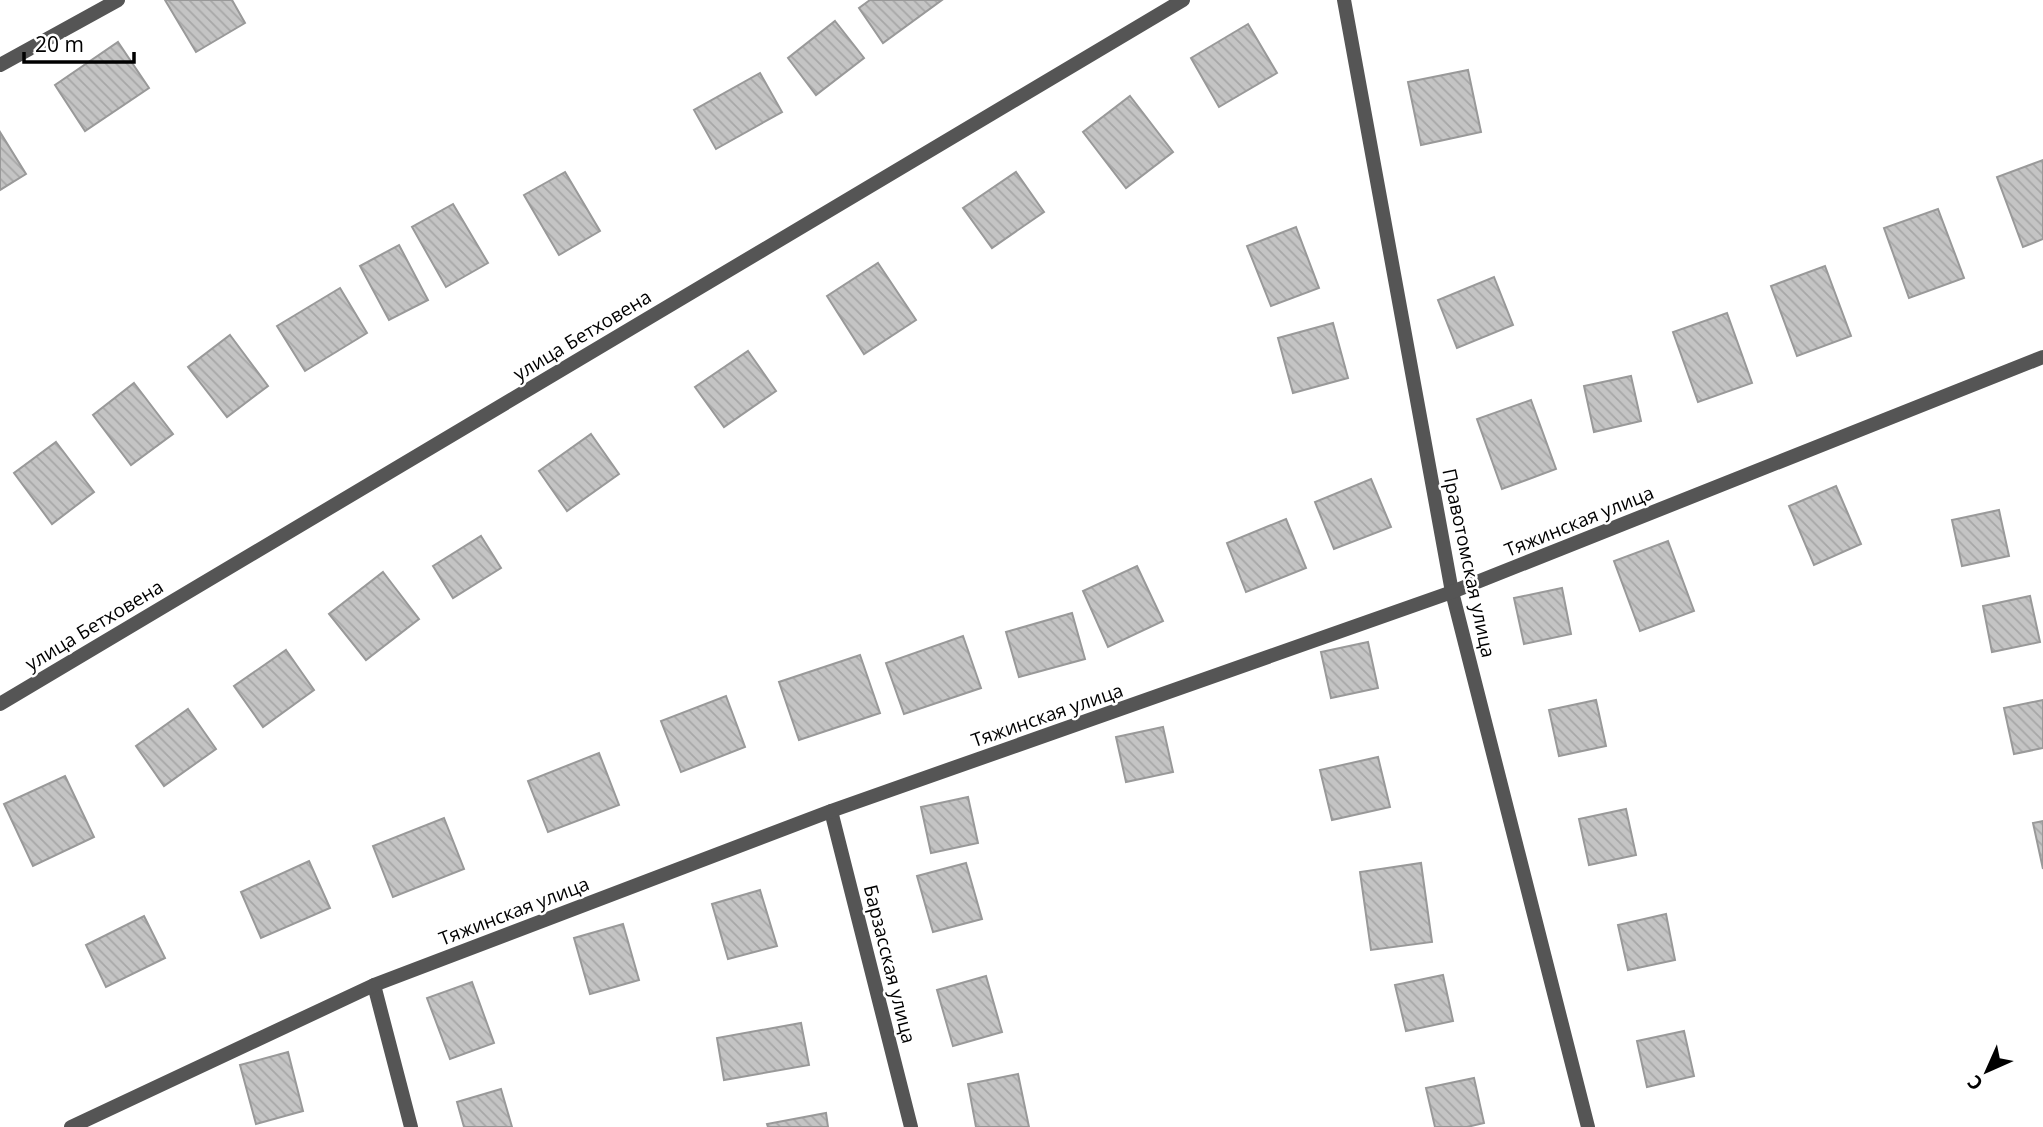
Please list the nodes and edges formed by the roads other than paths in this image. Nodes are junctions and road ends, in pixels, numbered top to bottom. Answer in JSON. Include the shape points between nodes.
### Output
{"nodes":[{"id":1,"x":118,"y":0,"type":"edge"},
{"id":2,"x":1183,"y":0,"type":"edge"},
{"id":3,"x":1344,"y":0,"type":"edge"},
{"id":4,"x":0,"y":65,"type":"edge"},
{"id":5,"x":2043,"y":357,"type":"edge"},
{"id":6,"x":1452,"y":592,"type":"junction"},
{"id":7,"x":0,"y":704,"type":"edge"},
{"id":8,"x":831,"y":811,"type":"junction"},
{"id":9,"x":374,"y":985,"type":"junction"},
{"id":10,"x":71,"y":1127,"type":"edge"},
{"id":11,"x":411,"y":1127,"type":"edge"},
{"id":12,"x":911,"y":1127,"type":"edge"},
{"id":13,"x":1588,"y":1127,"type":"edge"}],
"edges":[{"from":1,"to":4,"type":"street"},
{"from":2,"to":7,"type":"street","name":"улица Бетховена"},
{"from":3,"to":6,"type":"street","name":"Правотомская улица"},
{"from":5,"to":6,"type":"street","name":"Тяжинская улица"},
{"from":6,"to":8,"type":"street","name":"Тяжинская улица"},
{"from":6,"to":13,"type":"street","name":"Правотомская улица"},
{"from":8,"to":9,"type":"street","name":"Тяжинская улица"},
{"from":8,"to":12,"type":"street","name":"Барзасская улица"},
{"from":9,"to":10,"type":"street","name":"Тяжинская улица"},
{"from":9,"to":11,"type":"street"}]}
